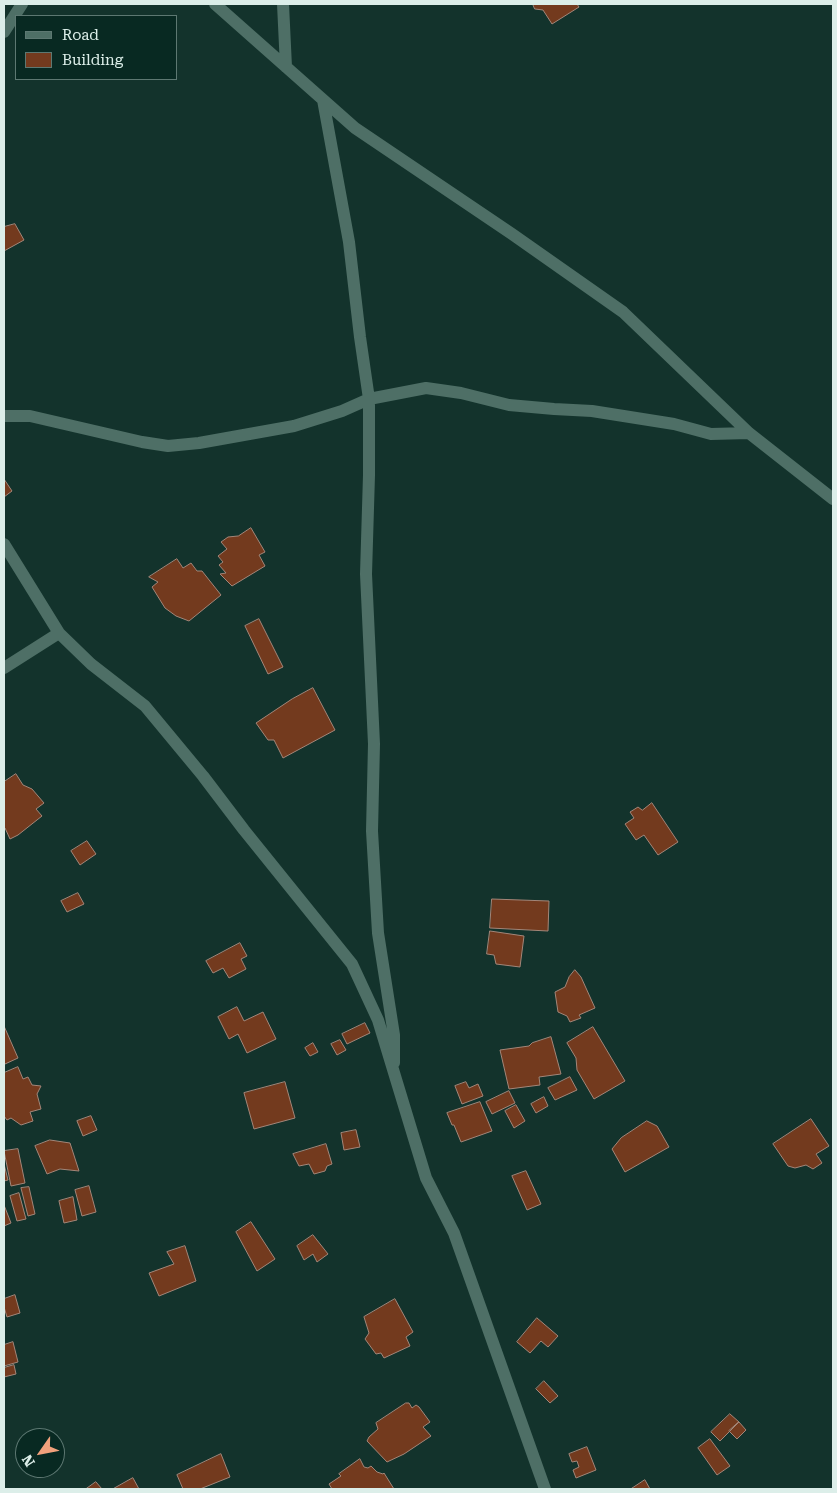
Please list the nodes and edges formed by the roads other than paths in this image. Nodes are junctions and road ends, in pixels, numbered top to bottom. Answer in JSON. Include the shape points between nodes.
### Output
{"nodes":[{"id":1,"x":22,"y":4,"type":"edge"},
{"id":2,"x":215,"y":4,"type":"edge"},
{"id":3,"x":283,"y":4,"type":"edge"},
{"id":4,"x":4,"y":32,"type":"edge"},
{"id":5,"x":286,"y":67,"type":"junction"},
{"id":6,"x":322,"y":100,"type":"junction"},
{"id":7,"x":370,"y":399,"type":"junction"},
{"id":8,"x":4,"y":416,"type":"edge"},
{"id":9,"x":749,"y":433,"type":"junction"},
{"id":10,"x":833,"y":499,"type":"edge"},
{"id":11,"x":4,"y":544,"type":"edge"},
{"id":12,"x":59,"y":633,"type":"junction"},
{"id":13,"x":4,"y":668,"type":"edge"},
{"id":14,"x":394,"y":1078,"type":"junction"},
{"id":15,"x":545,"y":1489,"type":"edge"}],
"edges":[{"from":1,"to":4,"type":"street"},
{"from":2,"to":5,"type":"street"},
{"from":3,"to":5,"type":"street"},
{"from":5,"to":6,"type":"street"},
{"from":6,"to":7,"type":"street","via":[[349,242]]},
{"from":6,"to":9,"type":"street","via":[[355,128],[623,312]]},
{"from":7,"to":8,"type":"street","via":[[294,426],[168,446],[30,416]]},
{"from":7,"to":9,"type":"street","via":[[426,388],[509,405],[592,411],[674,424],[711,434]]},
{"from":7,"to":14,"type":"street","via":[[366,574],[374,744],[372,831],[378,933],[394,1035]]},
{"from":9,"to":10,"type":"street"},
{"from":11,"to":12,"type":"street"},
{"from":12,"to":13,"type":"street"},
{"from":12,"to":14,"type":"street","via":[[91,664],[145,706],[352,964],[378,1020]]},
{"from":14,"to":15,"type":"street","via":[[426,1178],[454,1233]]}]}
